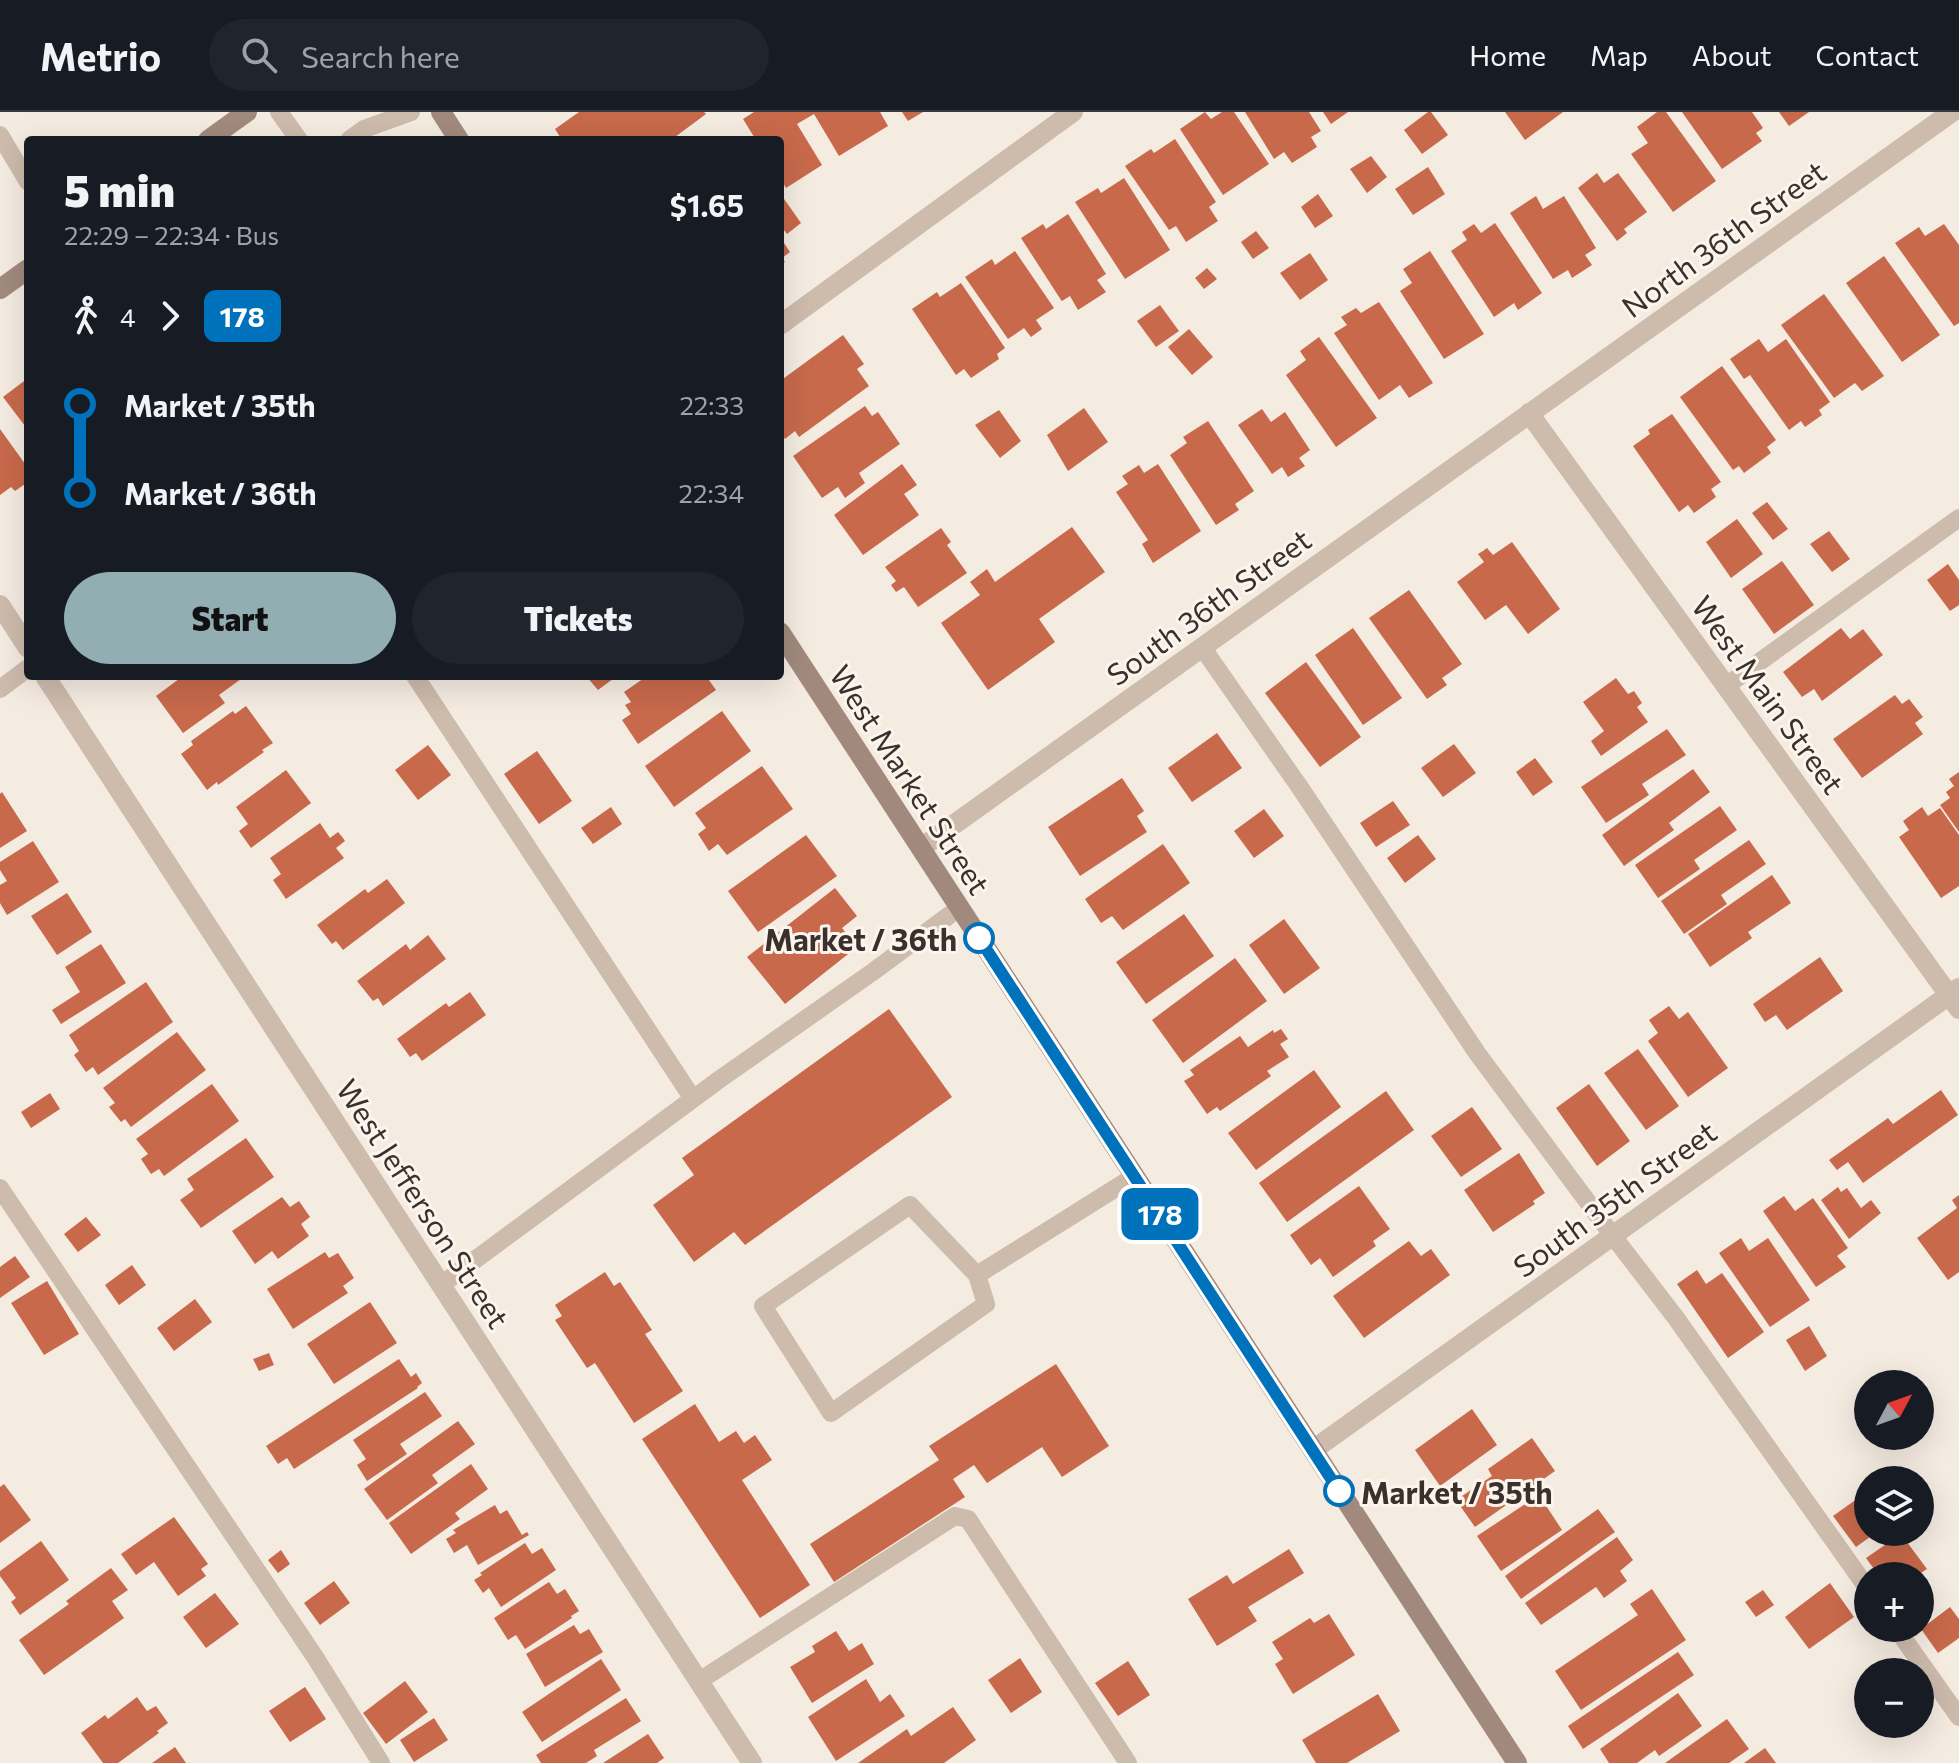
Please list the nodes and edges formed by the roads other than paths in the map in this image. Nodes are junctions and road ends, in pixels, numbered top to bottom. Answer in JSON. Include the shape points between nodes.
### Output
{"nodes":[{"id":1,"x":247,"y":112,"type":"edge"},
{"id":2,"x":279,"y":112,"type":"edge"},
{"id":3,"x":411,"y":112,"type":"edge"},
{"id":4,"x":441,"y":112,"type":"edge"},
{"id":5,"x":1073,"y":112,"type":"edge"},
{"id":6,"x":1952,"y":112,"type":"edge"},
{"id":7,"x":0,"y":135,"type":"edge"},
{"id":8,"x":214,"y":136,"type":"edge"},
{"id":9,"x":296,"y":136,"type":"edge"},
{"id":10,"x":360,"y":136,"type":"edge"},
{"id":11,"x":456,"y":136,"type":"edge"},
{"id":12,"x":24,"y":175,"type":"edge"},
{"id":13,"x":24,"y":272,"type":"edge"},
{"id":14,"x":0,"y":289,"type":"edge"},
{"id":15,"x":784,"y":322,"type":"edge"},
{"id":16,"x":1529,"y":413,"type":"junction"},
{"id":17,"x":1959,"y":518,"type":"edge"},
{"id":18,"x":0,"y":605,"type":"edge"},
{"id":19,"x":784,"y":638,"type":"edge"},
{"id":20,"x":24,"y":642,"type":"edge"},
{"id":21,"x":1202,"y":647,"type":"junction"},
{"id":22,"x":24,"y":671,"type":"edge"},
{"id":23,"x":48,"y":680,"type":"edge"},
{"id":24,"x":418,"y":680,"type":"edge"},
{"id":25,"x":1726,"y":686,"type":"junction"},
{"id":26,"x":0,"y":689,"type":"edge"},
{"id":27,"x":921,"y":848,"type":"junction"},
{"id":28,"x":959,"y":908,"type":"junction"},
{"id":29,"x":1956,"y":997,"type":"edge"},
{"id":30,"x":693,"y":1099,"type":"junction"},
{"id":31,"x":1135,"y":1176,"type":"junction"},
{"id":32,"x":0,"y":1188,"type":"edge"},
{"id":33,"x":1613,"y":1236,"type":"junction"},
{"id":34,"x":977,"y":1275,"type":"junction"},
{"id":35,"x":441,"y":1285,"type":"junction"},
{"id":36,"x":1313,"y":1450,"type":"junction"},
{"id":37,"x":1854,"y":1569,"type":"edge"},
{"id":38,"x":1906,"y":1642,"type":"edge"},
{"id":39,"x":699,"y":1681,"type":"junction"},
{"id":40,"x":1959,"y":1717,"type":"edge"},
{"id":41,"x":381,"y":1763,"type":"edge"},
{"id":42,"x":752,"y":1763,"type":"edge"},
{"id":43,"x":1128,"y":1763,"type":"edge"},
{"id":44,"x":1517,"y":1763,"type":"edge"}],
"edges":[{"from":1,"to":8,"type":"street"},
{"from":2,"to":9,"type":"lane"},
{"from":3,"to":10,"type":"lane"},
{"from":4,"to":11,"type":"street"},
{"from":5,"to":15,"type":"street"},
{"from":6,"to":16,"type":"street","name":"North 36th Street"},
{"from":7,"to":12,"type":"lane"},
{"from":13,"to":14,"type":"street"},
{"from":16,"to":21,"type":"street","name":"South 36th Street"},
{"from":16,"to":25,"type":"street","name":"West Main Street"},
{"from":17,"to":25,"type":"lane"},
{"from":18,"to":20,"type":"street"},
{"from":19,"to":27,"type":"street","name":"West Market Street"},
{"from":21,"to":27,"type":"street","name":"South 36th Street"},
{"from":21,"to":33,"type":"lane","via":[[1477,1053]]},
{"from":22,"to":26,"type":"lane"},
{"from":23,"to":35,"type":"street","name":"West Jefferson Street"},
{"from":24,"to":30,"type":"lane"},
{"from":25,"to":29,"type":"street","name":"West Main Street"},
{"from":27,"to":28,"type":"street","name":"West Market Street"},
{"from":28,"to":30,"type":"lane"},
{"from":28,"to":31,"type":"street","name":"West Market Street"},
{"from":29,"to":33,"type":"street","name":"South 35th Street"},
{"from":30,"to":35,"type":"lane"},
{"from":31,"to":34,"type":"lane"},
{"from":31,"to":36,"type":"street","name":"West Market Street"},
{"from":32,"to":41,"type":"lane"},
{"from":33,"to":36,"type":"street","name":"South 35th Street"},
{"from":33,"to":37,"type":"lane"},
{"from":34,"to":34,"type":"lane","via":[[910,1205],[763,1306],[831,1413],[986,1304]]},
{"from":35,"to":39,"type":"street","name":"West Jefferson Street"},
{"from":36,"to":44,"type":"street","name":"West Market Street"},
{"from":38,"to":40,"type":"lane"},
{"from":39,"to":42,"type":"street","name":"West Jefferson Street"},
{"from":39,"to":43,"type":"lane","via":[[955,1516],[968,1519]]}]}
